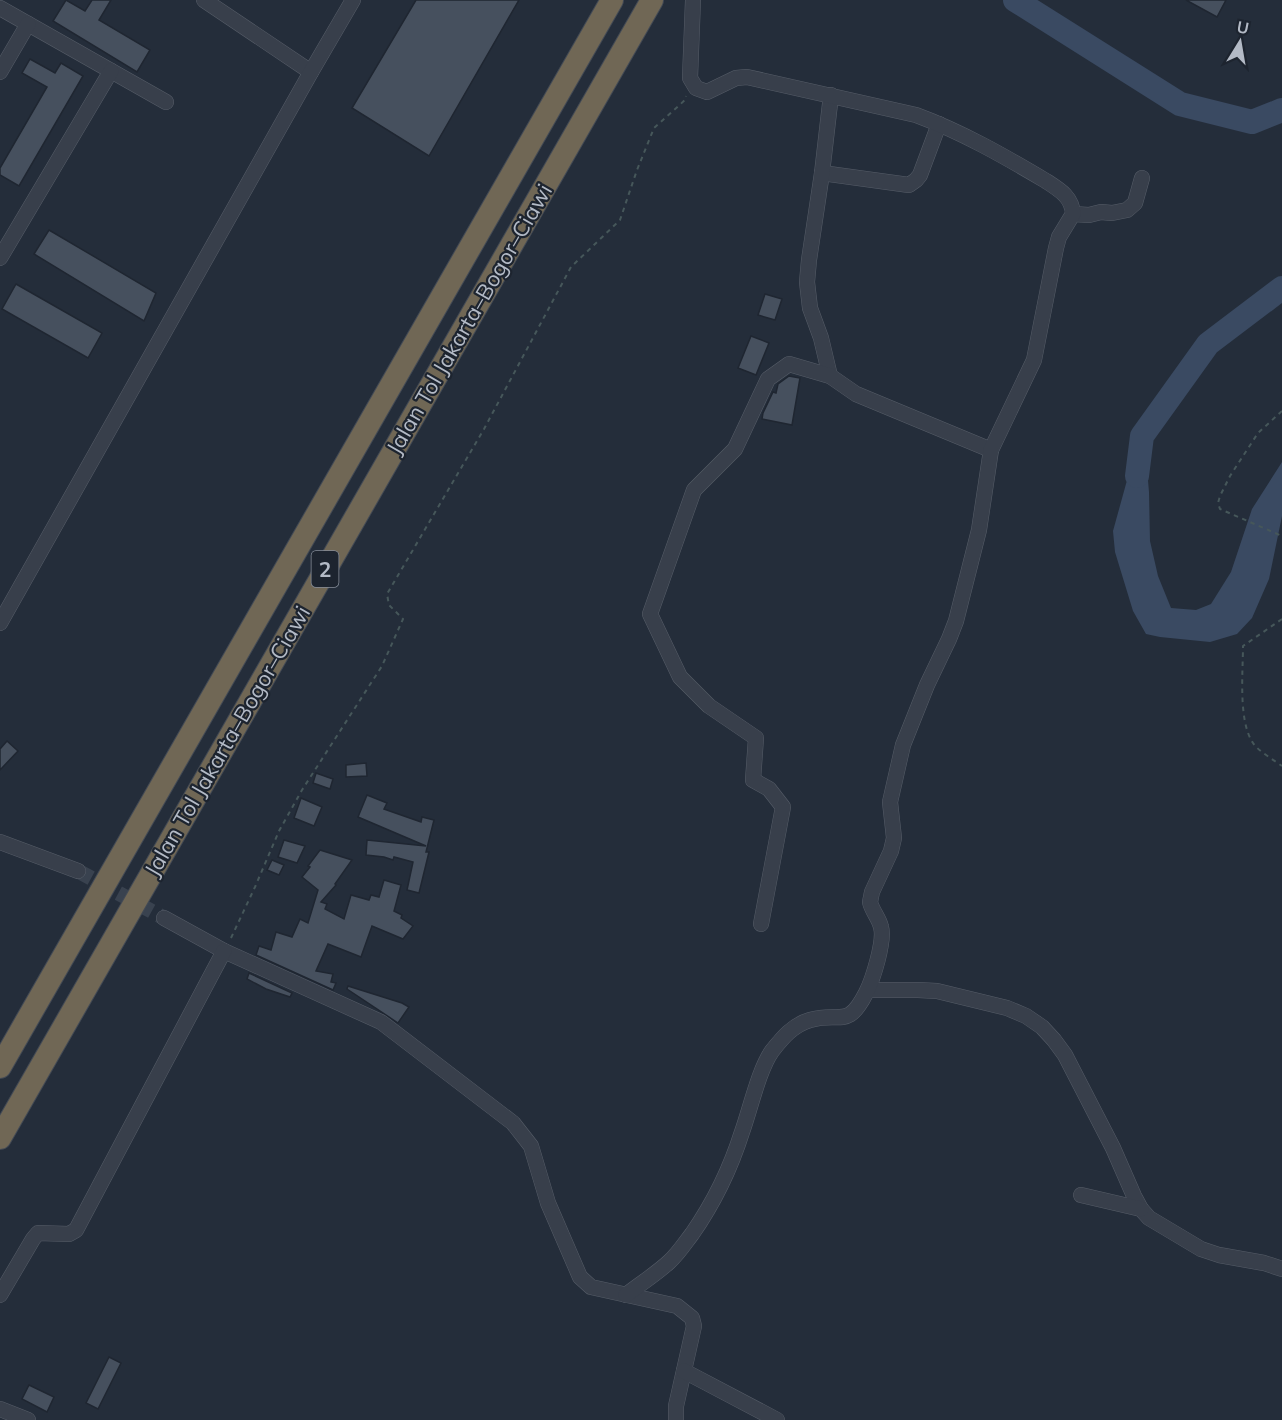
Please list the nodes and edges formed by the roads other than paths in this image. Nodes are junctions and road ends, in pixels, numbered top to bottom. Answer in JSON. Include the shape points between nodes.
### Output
{"nodes":[{"id":1,"x":204,"y":0,"type":"edge"},
{"id":2,"x":353,"y":0,"type":"edge"},
{"id":3,"x":612,"y":0,"type":"edge"},
{"id":4,"x":652,"y":0,"type":"edge"},
{"id":5,"x":693,"y":0,"type":"edge"},
{"id":6,"x":0,"y":8,"type":"edge"},
{"id":7,"x":28,"y":24,"type":"junction"},
{"id":8,"x":111,"y":71,"type":"junction"},
{"id":9,"x":0,"y":72,"type":"edge"},
{"id":10,"x":311,"y":72,"type":"junction"},
{"id":11,"x":831,"y":95,"type":"junction"},
{"id":12,"x":166,"y":102,"type":"dead end"},
{"id":13,"x":939,"y":124,"type":"junction"},
{"id":14,"x":822,"y":173,"type":"junction"},
{"id":15,"x":1142,"y":178,"type":"dead end"},
{"id":16,"x":1073,"y":214,"type":"junction"},
{"id":17,"x":0,"y":258,"type":"edge"},
{"id":18,"x":830,"y":376,"type":"junction"},
{"id":19,"x":991,"y":450,"type":"junction"},
{"id":20,"x":0,"y":623,"type":"edge"},
{"id":21,"x":0,"y":842,"type":"edge"},
{"id":22,"x":78,"y":871,"type":"tunnel mouth"},
{"id":23,"x":164,"y":918,"type":"tunnel mouth"},
{"id":24,"x":761,"y":924,"type":"dead end"},
{"id":25,"x":224,"y":951,"type":"junction"},
{"id":26,"x":868,"y":990,"type":"junction"},
{"id":27,"x":0,"y":1067,"type":"edge"},
{"id":28,"x":0,"y":1138,"type":"edge"},
{"id":29,"x":1081,"y":1195,"type":"dead end"},
{"id":30,"x":1141,"y":1209,"type":"junction"},
{"id":31,"x":1282,"y":1269,"type":"edge"},
{"id":32,"x":0,"y":1295,"type":"edge"},
{"id":33,"x":626,"y":1295,"type":"junction"},
{"id":34,"x":684,"y":1371,"type":"junction"},
{"id":35,"x":0,"y":1409,"type":"edge"},
{"id":36,"x":28,"y":1420,"type":"edge"},
{"id":37,"x":676,"y":1420,"type":"edge"},
{"id":38,"x":777,"y":1420,"type":"edge"}],
"edges":[{"from":1,"to":10,"type":"street"},
{"from":2,"to":10,"type":"street"},
{"from":3,"to":27,"type":"highway","name":"Jalan Tol Jakarta–Bogor–Ciawi","number":"2"},
{"from":4,"to":28,"type":"highway","name":"Jalan Tol Jakarta–Bogor–Ciawi","number":"2"},
{"from":5,"to":11,"type":"street","via":[[690,78],[696,88],[707,92],[747,77]]},
{"from":6,"to":7,"type":"street"},
{"from":7,"to":8,"type":"street"},
{"from":7,"to":9,"type":"street"},
{"from":8,"to":12,"type":"street"},
{"from":8,"to":17,"type":"street"},
{"from":10,"to":20,"type":"street"},
{"from":11,"to":13,"type":"street"},
{"from":11,"to":14,"type":"street"},
{"from":13,"to":14,"type":"street","via":[[920,175],[909,185]]},
{"from":13,"to":16,"type":"street","via":[[1056,187],[1071,201]]},
{"from":14,"to":18,"type":"street","via":[[807,282],[810,308]]},
{"from":15,"to":16,"type":"street","via":[[1135,203],[1127,210]]},
{"from":16,"to":19,"type":"street","via":[[1056,248],[1034,360]]},
{"from":18,"to":19,"type":"street","via":[[856,394]]},
{"from":18,"to":24,"type":"street","via":[[789,364],[768,379],[735,449],[694,490],[650,614],[680,677],[709,706],[756,738],[753,780],[769,789],[783,807]]},
{"from":19,"to":26,"type":"street","via":[[979,530],[956,621],[903,745],[894,783],[890,802],[894,838],[870,902],[883,932]]},
{"from":21,"to":22,"type":"street"},
{"from":23,"to":25,"type":"street"},
{"from":25,"to":32,"type":"street","via":[[76,1230],[69,1234],[38,1233]]},
{"from":25,"to":33,"type":"street","via":[[381,1022],[513,1124],[531,1146],[548,1203],[580,1277],[591,1287]]},
{"from":26,"to":30,"type":"street","via":[[956,995],[1007,1008],[1042,1027],[1065,1055]]},
{"from":26,"to":33,"type":"street","via":[[851,1014],[811,1020],[792,1028],[782,1038],[770,1054],[729,1170],[706,1214],[670,1262]]},
{"from":29,"to":30,"type":"street"},
{"from":30,"to":31,"type":"street","via":[[1149,1218],[1201,1249]]},
{"from":33,"to":34,"type":"street","via":[[677,1306],[692,1318],[694,1326]]},
{"from":34,"to":37,"type":"street"},
{"from":34,"to":38,"type":"street"},
{"from":35,"to":36,"type":"street"}]}
